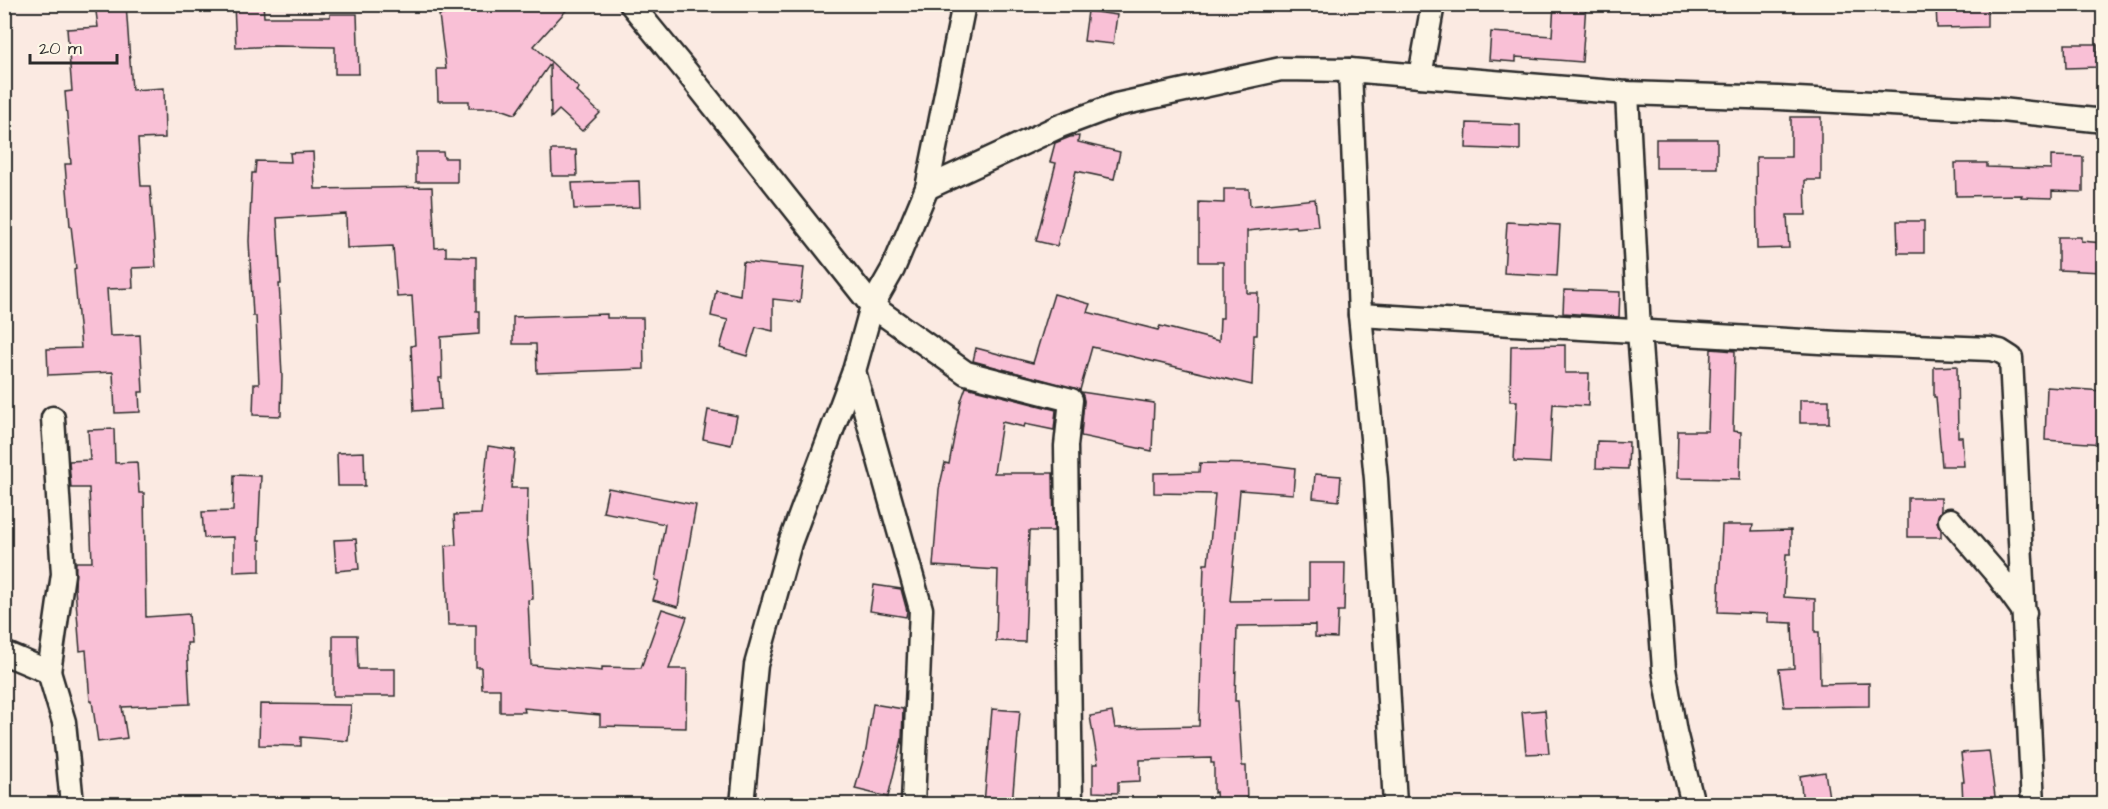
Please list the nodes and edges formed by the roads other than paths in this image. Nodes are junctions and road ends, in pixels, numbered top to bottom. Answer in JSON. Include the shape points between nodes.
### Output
{"nodes":[{"id":1,"x":631,"y":4,"type":"edge"},
{"id":2,"x":964,"y":4,"type":"edge"},
{"id":3,"x":1433,"y":4,"type":"edge"},
{"id":4,"x":1350,"y":70,"type":"junction"},
{"id":5,"x":1420,"y":76,"type":"junction"},
{"id":6,"x":1627,"y":93,"type":"junction"},
{"id":7,"x":2103,"y":121,"type":"edge"},
{"id":8,"x":927,"y":188,"type":"junction"},
{"id":9,"x":872,"y":306,"type":"junction"},
{"id":10,"x":1359,"y":315,"type":"junction"},
{"id":11,"x":1639,"y":331,"type":"junction"},
{"id":12,"x":854,"y":371,"type":"junction"},
{"id":13,"x":53,"y":418,"type":"dead end"},
{"id":14,"x":1950,"y":520,"type":"dead end"},
{"id":15,"x":2025,"y":613,"type":"junction"},
{"id":16,"x":4,"y":653,"type":"edge"},
{"id":17,"x":49,"y":672,"type":"junction"},
{"id":18,"x":72,"y":804,"type":"edge"},
{"id":19,"x":742,"y":804,"type":"edge"},
{"id":20,"x":913,"y":804,"type":"edge"},
{"id":21,"x":1071,"y":804,"type":"edge"},
{"id":22,"x":1395,"y":804,"type":"edge"},
{"id":23,"x":1693,"y":804,"type":"edge"},
{"id":24,"x":2033,"y":804,"type":"edge"}],
"edges":[{"from":1,"to":9,"type":"street"},
{"from":2,"to":8,"type":"street"},
{"from":3,"to":5,"type":"street"},
{"from":4,"to":5,"type":"street"},
{"from":4,"to":8,"type":"street","via":[[1281,69],[1116,105],[1060,126]]},
{"from":4,"to":10,"type":"street"},
{"from":5,"to":6,"type":"street"},
{"from":6,"to":7,"type":"street","via":[[2002,110]]},
{"from":6,"to":11,"type":"street"},
{"from":8,"to":9,"type":"street","via":[[893,269]]},
{"from":9,"to":12,"type":"street"},
{"from":9,"to":21,"type":"street","via":[[966,373],[1071,400],[1066,446]]},
{"from":10,"to":11,"type":"street"},
{"from":10,"to":22,"type":"street","via":[[1376,479]]},
{"from":11,"to":15,"type":"street","via":[[1990,348],[2011,358]]},
{"from":11,"to":23,"type":"street","via":[[1664,669]]},
{"from":12,"to":19,"type":"street","via":[[790,543],[756,665]]},
{"from":12,"to":20,"type":"street","via":[[921,609]]},
{"from":13,"to":17,"type":"street","via":[[63,574]]},
{"from":14,"to":15,"type":"street"},
{"from":15,"to":24,"type":"street"},
{"from":16,"to":17,"type":"street"},
{"from":17,"to":18,"type":"street","via":[[64,722]]}]}
